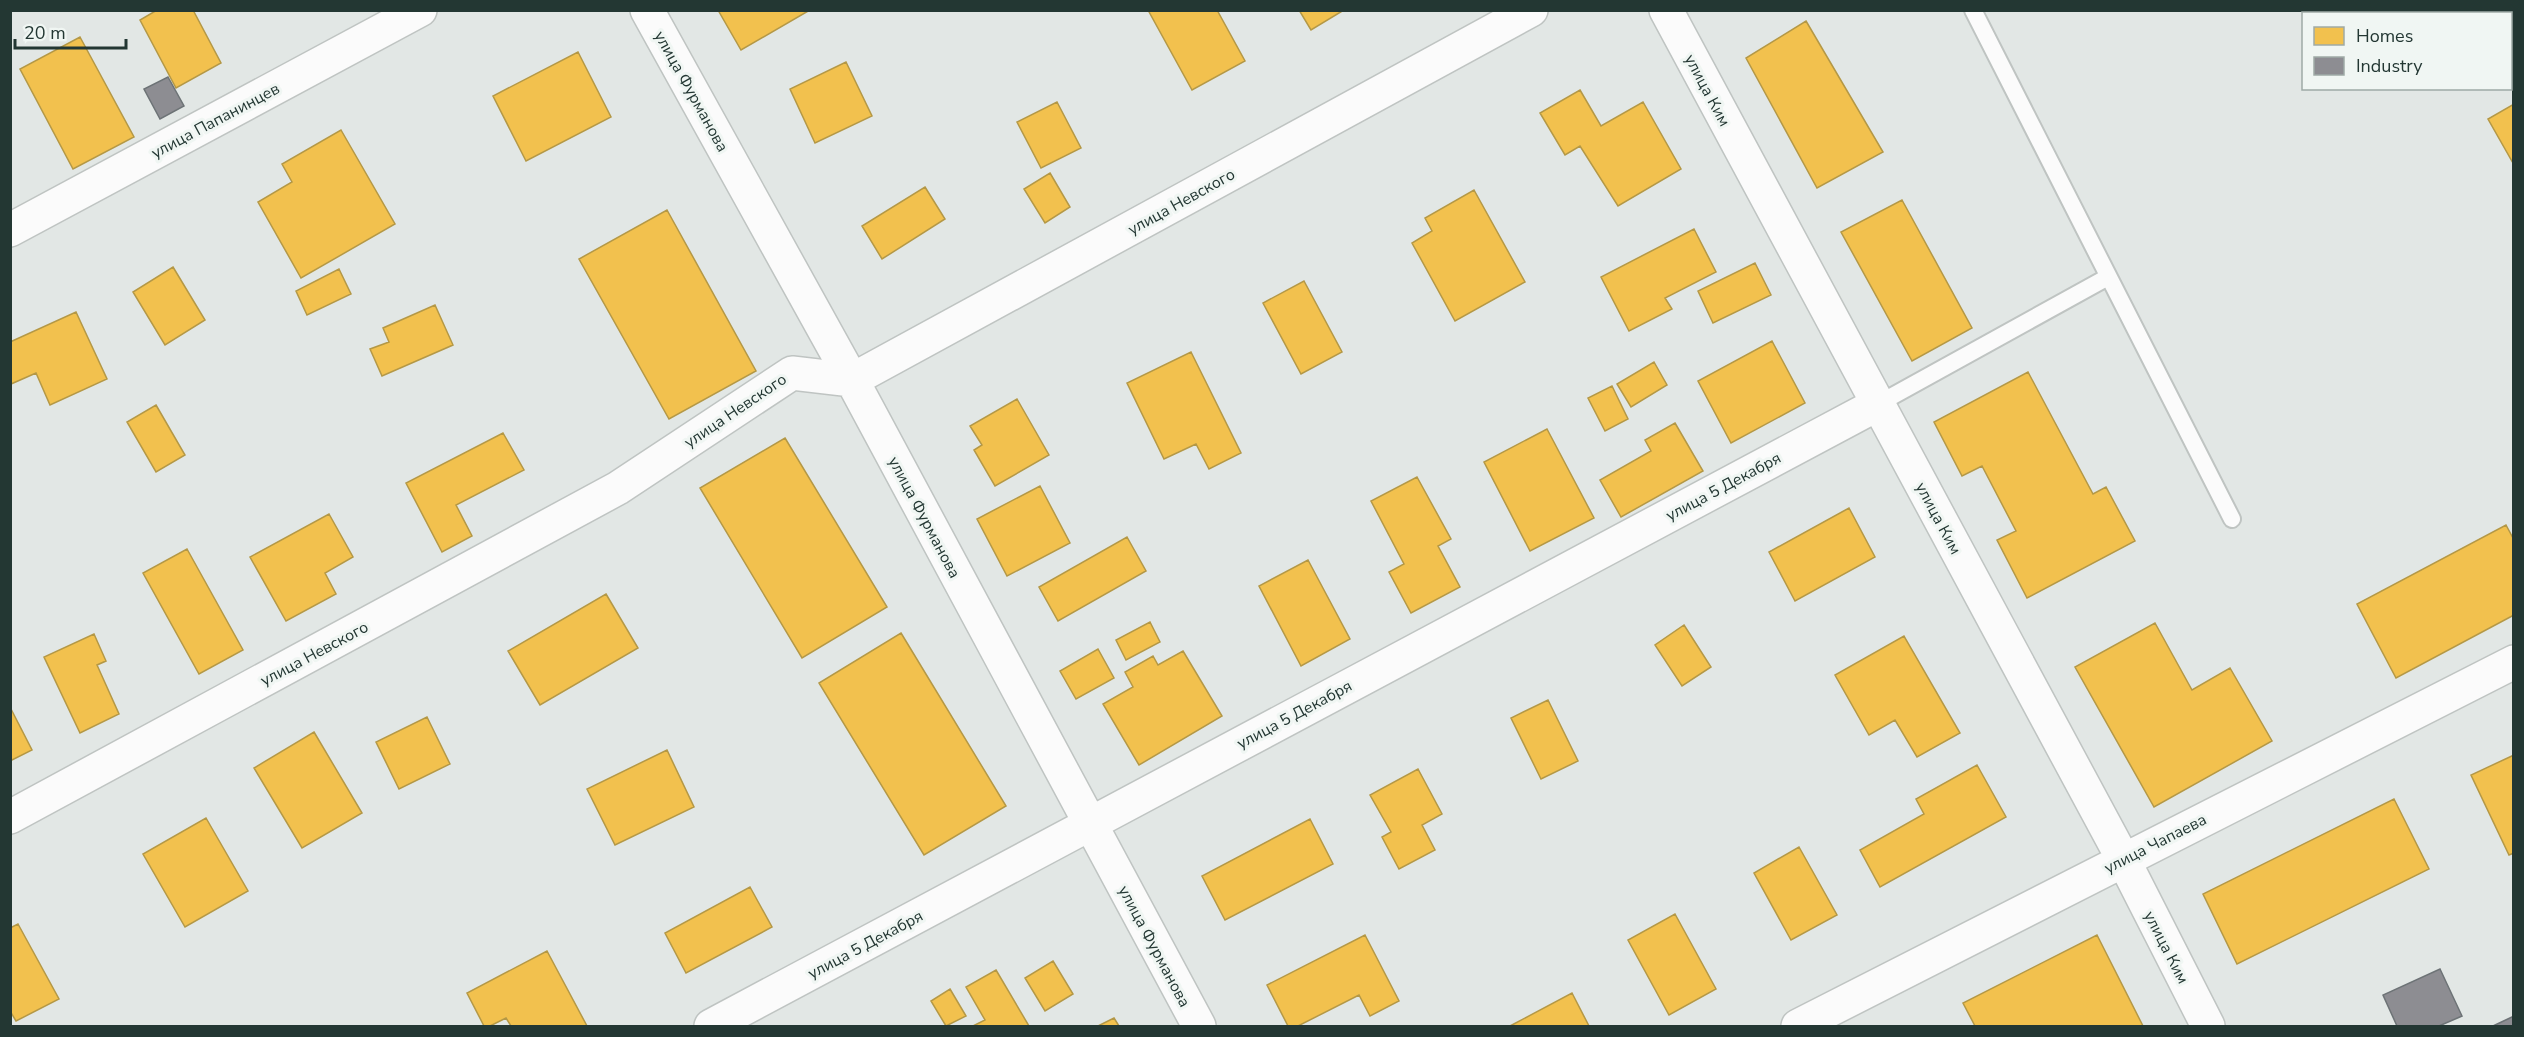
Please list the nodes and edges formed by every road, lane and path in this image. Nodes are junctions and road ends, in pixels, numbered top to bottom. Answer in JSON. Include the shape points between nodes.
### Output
{"nodes":[{"id":1,"x":420,"y":10,"type":"edge"},
{"id":2,"x":647,"y":10,"type":"edge"},
{"id":3,"x":1531,"y":10,"type":"edge"},
{"id":4,"x":1666,"y":10,"type":"edge"},
{"id":5,"x":1972,"y":10,"type":"edge"},
{"id":6,"x":10,"y":230,"type":"edge"},
{"id":7,"x":2108,"y":277,"type":"junction"},
{"id":8,"x":852,"y":380,"type":"junction"},
{"id":9,"x":1878,"y":404,"type":"junction"},
{"id":10,"x":2232,"y":519,"type":"dead end"},
{"id":11,"x":2514,"y":662,"type":"edge"},
{"id":12,"x":10,"y":816,"type":"edge"},
{"id":13,"x":1089,"y":824,"type":"junction"},
{"id":14,"x":2122,"y":859,"type":"junction"},
{"id":15,"x":711,"y":1026,"type":"edge"},
{"id":16,"x":1199,"y":1026,"type":"edge"},
{"id":17,"x":1798,"y":1026,"type":"edge"},
{"id":18,"x":2208,"y":1026,"type":"edge"}],
"edges":[{"from":1,"to":6,"type":"street","name":"улица Папанинцев"},
{"from":2,"to":8,"type":"street","name":"улица Фурманова"},
{"from":3,"to":8,"type":"street","name":"улица Невского"},
{"from":4,"to":9,"type":"street","name":"улица Ким"},
{"from":5,"to":7,"type":"lane"},
{"from":7,"to":9,"type":"lane"},
{"from":7,"to":10,"type":"lane"},
{"from":8,"to":12,"type":"street","name":"улица Невского","via":[[792,373],[618,488]]},
{"from":8,"to":13,"type":"street","name":"улица Фурманова"},
{"from":9,"to":13,"type":"street","name":"улица 5 Декабря"},
{"from":9,"to":14,"type":"street","name":"улица Ким"},
{"from":11,"to":14,"type":"street","name":"улица Чапаева"},
{"from":13,"to":15,"type":"street","name":"улица 5 Декабря"},
{"from":13,"to":16,"type":"street","name":"улица Фурманова"},
{"from":14,"to":17,"type":"street","name":"улица Чапаева"},
{"from":14,"to":18,"type":"street","name":"улица Ким"}]}
